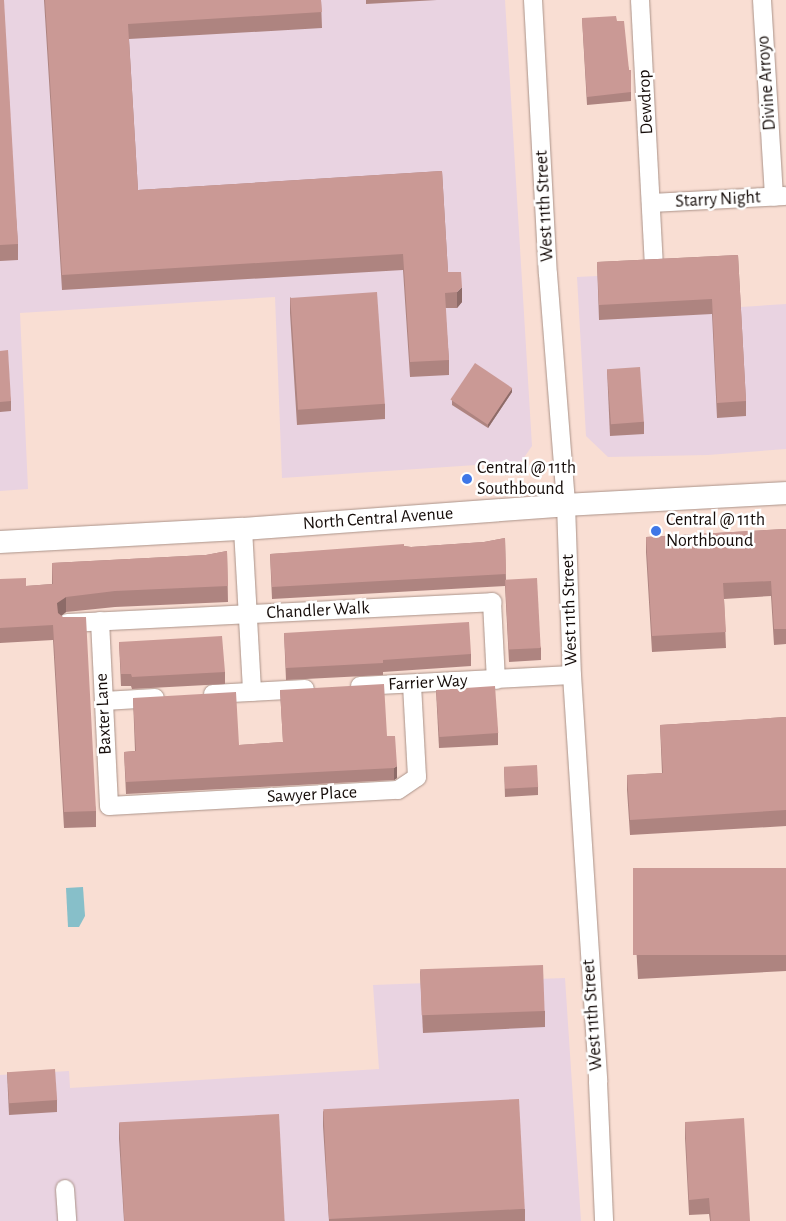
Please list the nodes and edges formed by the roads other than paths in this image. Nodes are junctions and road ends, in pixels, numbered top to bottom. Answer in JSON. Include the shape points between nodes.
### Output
{"nodes":[{"id":1,"x":533,"y":0,"type":"edge"},
{"id":2,"x":640,"y":0,"type":"edge"},
{"id":3,"x":762,"y":0,"type":"edge"},
{"id":4,"x":780,"y":197,"type":"edge"},
{"id":5,"x":651,"y":203,"type":"junction"},
{"id":6,"x":654,"y":263,"type":"edge"},
{"id":7,"x":786,"y":492,"type":"edge"},
{"id":8,"x":566,"y":505,"type":"junction"},
{"id":9,"x":243,"y":529,"type":"junction"},
{"id":10,"x":0,"y":542,"type":"edge"},
{"id":11,"x":247,"y":614,"type":"junction"},
{"id":12,"x":100,"y":621,"type":"junction"},
{"id":13,"x":67,"y":623,"type":"edge"},
{"id":14,"x":572,"y":675,"type":"junction"},
{"id":15,"x":496,"y":680,"type":"junction"},
{"id":16,"x":412,"y":684,"type":"junction"},
{"id":17,"x":343,"y":687,"type":"edge"},
{"id":18,"x":323,"y":688,"type":"edge"},
{"id":19,"x":252,"y":692,"type":"junction"},
{"id":20,"x":192,"y":695,"type":"edge"},
{"id":21,"x":173,"y":697,"type":"edge"},
{"id":22,"x":104,"y":701,"type":"junction"},
{"id":23,"x":109,"y":806,"type":"joint"},
{"id":24,"x":65,"y":1189,"type":"dead end"},
{"id":25,"x":67,"y":1221,"type":"edge"},
{"id":26,"x":604,"y":1221,"type":"edge"}],
"edges":[{"from":1,"to":8,"type":"street","name":"West 11th Street","via":[[548,274]]},
{"from":2,"to":5,"type":"street","name":"Dewdrop"},
{"from":3,"to":4,"type":"street","name":"Divine Arroyo"},
{"from":4,"to":5,"type":"street","name":"Starry Night"},
{"from":5,"to":6,"type":"street","name":"Dewdrop"},
{"from":7,"to":8,"type":"main road","name":"North Central Avenue"},
{"from":8,"to":9,"type":"main road","name":"North Central Avenue"},
{"from":8,"to":14,"type":"street","name":"West 11th Street"},
{"from":9,"to":10,"type":"main road","name":"North Central Avenue"},
{"from":9,"to":11,"type":"street"},
{"from":11,"to":12,"type":"street","name":"Chandler Walk"},
{"from":11,"to":15,"type":"street","name":"Chandler Walk","via":[[492,602]]},
{"from":11,"to":19,"type":"street"},
{"from":12,"to":13,"type":"street","name":"Chandler Walk"},
{"from":12,"to":22,"type":"street","name":"Baxter Lane"},
{"from":14,"to":15,"type":"street","name":"Farrier Way"},
{"from":14,"to":26,"type":"street","name":"West 11th Street"},
{"from":15,"to":16,"type":"street","name":"Farrier Way"},
{"from":16,"to":17,"type":"street","name":"Farrier Way"},
{"from":16,"to":23,"type":"street","name":"Sawyer Place","via":[[417,777],[398,790]]},
{"from":18,"to":19,"type":"street"},
{"from":19,"to":20,"type":"street"},
{"from":21,"to":22,"type":"street"},
{"from":22,"to":23,"type":"street","name":"Baxter Lane"},
{"from":24,"to":25,"type":"street"}]}
